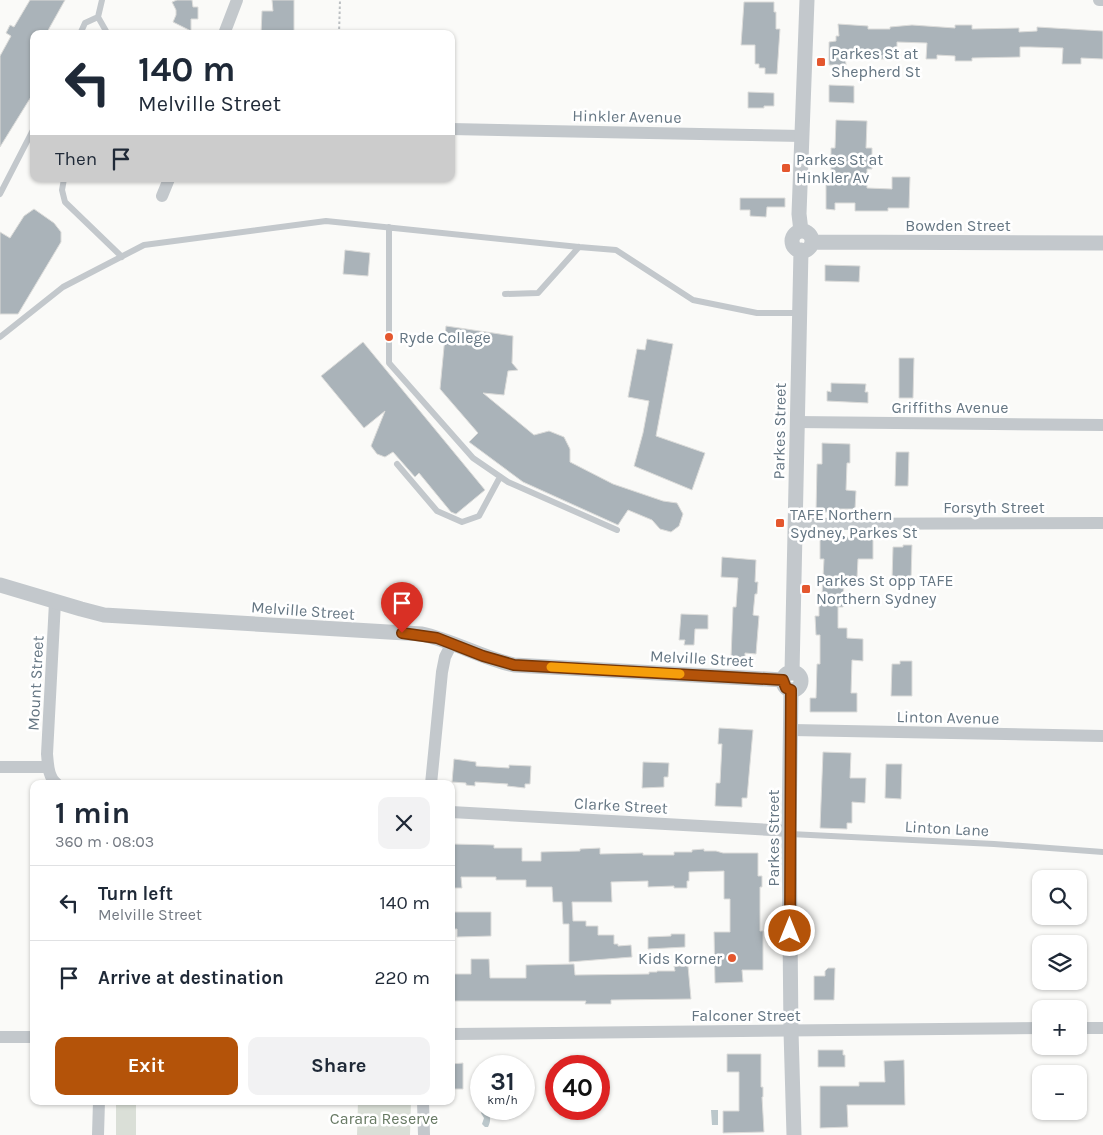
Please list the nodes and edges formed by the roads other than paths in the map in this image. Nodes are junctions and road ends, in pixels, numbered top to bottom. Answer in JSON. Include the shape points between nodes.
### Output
{"nodes":[{"id":1,"x":102,"y":0,"type":"edge"},
{"id":2,"x":237,"y":0,"type":"edge"},
{"id":3,"x":807,"y":0,"type":"edge"},
{"id":4,"x":1099,"y":0,"type":"edge"},
{"id":5,"x":1103,"y":0,"type":"edge"},
{"id":6,"x":98,"y":17,"type":"junction"},
{"id":7,"x":82,"y":30,"type":"edge"},
{"id":8,"x":105,"y":30,"type":"edge"},
{"id":9,"x":226,"y":30,"type":"edge"},
{"id":10,"x":455,"y":129,"type":"edge"},
{"id":11,"x":30,"y":136,"type":"edge"},
{"id":12,"x":802,"y":136,"type":"junction"},
{"id":13,"x":63,"y":182,"type":"edge"},
{"id":14,"x":168,"y":182,"type":"edge"},
{"id":15,"x":0,"y":194,"type":"edge"},
{"id":16,"x":162,"y":196,"type":"dead end"},
{"id":17,"x":389,"y":227,"type":"junction"},
{"id":18,"x":805,"y":241,"type":"junction"},
{"id":19,"x":1103,"y":243,"type":"edge"},
{"id":20,"x":579,"y":247,"type":"junction"},
{"id":21,"x":122,"y":257,"type":"junction"},
{"id":22,"x":505,"y":294,"type":"dead end"},
{"id":23,"x":799,"y":313,"type":"junction"},
{"id":24,"x":0,"y":337,"type":"edge"},
{"id":25,"x":796,"y":422,"type":"junction"},
{"id":26,"x":1103,"y":425,"type":"edge"},
{"id":27,"x":397,"y":464,"type":"dead end"},
{"id":28,"x":500,"y":477,"type":"junction"},
{"id":29,"x":1103,"y":523,"type":"edge"},
{"id":30,"x":794,"y":524,"type":"junction"},
{"id":31,"x":617,"y":530,"type":"dead end"},
{"id":32,"x":0,"y":585,"type":"edge"},
{"id":33,"x":55,"y":602,"type":"junction"},
{"id":34,"x":452,"y":643,"type":"junction"},
{"id":35,"x":789,"y":681,"type":"junction"},
{"id":36,"x":792,"y":730,"type":"junction"},
{"id":37,"x":1103,"y":736,"type":"edge"},
{"id":38,"x":48,"y":766,"type":"junction"},
{"id":39,"x":0,"y":767,"type":"edge"},
{"id":40,"x":53,"y":780,"type":"edge"},
{"id":41,"x":431,"y":780,"type":"edge"},
{"id":42,"x":455,"y":812,"type":"edge"},
{"id":43,"x":790,"y":833,"type":"junction"},
{"id":44,"x":1103,"y":852,"type":"edge"},
{"id":45,"x":1032,"y":1028,"type":"edge"},
{"id":46,"x":1087,"y":1028,"type":"edge"},
{"id":47,"x":1103,"y":1028,"type":"edge"},
{"id":48,"x":791,"y":1031,"type":"junction"},
{"id":49,"x":455,"y":1034,"type":"edge"},
{"id":50,"x":0,"y":1037,"type":"edge"},
{"id":51,"x":30,"y":1037,"type":"edge"},
{"id":52,"x":99,"y":1105,"type":"edge"},
{"id":53,"x":423,"y":1105,"type":"edge"},
{"id":54,"x":98,"y":1135,"type":"edge"},
{"id":55,"x":424,"y":1135,"type":"edge"},
{"id":56,"x":794,"y":1135,"type":"edge"}],
"edges":[{"from":1,"to":6,"type":"lane"},
{"from":2,"to":9,"type":"street"},
{"from":3,"to":12,"type":"street","name":"Parkes Street"},
{"from":4,"to":5,"type":"street"},
{"from":6,"to":7,"type":"lane","via":[[86,23]]},
{"from":6,"to":8,"type":"lane"},
{"from":10,"to":12,"type":"street","name":"Hinkler Avenue"},
{"from":11,"to":15,"type":"lane"},
{"from":12,"to":18,"type":"street","name":"Parkes Street","via":[[799,214]]},
{"from":13,"to":21,"type":"lane","via":[[65,202]]},
{"from":14,"to":16,"type":"street"},
{"from":17,"to":20,"type":"lane"},
{"from":17,"to":21,"type":"lane","via":[[326,221],[144,245]]},
{"from":17,"to":28,"type":"lane","via":[[389,363],[473,458]]},
{"from":18,"to":19,"type":"street","name":"Bowden Street"},
{"from":18,"to":23,"type":"street","name":"Parkes Street"},
{"from":20,"to":22,"type":"lane","via":[[538,293]]},
{"from":20,"to":23,"type":"lane","via":[[616,250],[694,300],[756,313]]},
{"from":21,"to":24,"type":"lane","via":[[63,287]]},
{"from":23,"to":25,"type":"street","name":"Parkes Street"},
{"from":25,"to":26,"type":"street","name":"Griffiths Avenue"},
{"from":25,"to":30,"type":"street","name":"Parkes Street"},
{"from":27,"to":28,"type":"lane","via":[[437,512],[462,522],[479,516]]},
{"from":28,"to":31,"type":"lane"},
{"from":29,"to":30,"type":"street","name":"Forsyth Street"},
{"from":30,"to":35,"type":"street","name":"Parkes Street"},
{"from":32,"to":33,"type":"street","name":"Melville Street"},
{"from":33,"to":34,"type":"street","name":"Melville Street","via":[[104,615],[422,634]]},
{"from":33,"to":38,"type":"street","name":"Mount Street"},
{"from":34,"to":35,"type":"street","name":"Melville Street","via":[[514,665]]},
{"from":34,"to":41,"type":"street","via":[[444,657]]},
{"from":35,"to":36,"type":"street","name":"Parkes Street"},
{"from":36,"to":37,"type":"street","name":"Linton Avenue"},
{"from":36,"to":43,"type":"street","name":"Parkes Street"},
{"from":38,"to":39,"type":"street"},
{"from":38,"to":40,"type":"street"},
{"from":42,"to":43,"type":"street","name":"Clarke Street"},
{"from":43,"to":44,"type":"lane","name":"Linton Lane"},
{"from":43,"to":48,"type":"street","name":"Parkes Street"},
{"from":45,"to":48,"type":"street","name":"Falconer Street"},
{"from":46,"to":47,"type":"street"},
{"from":48,"to":49,"type":"street","name":"Falconer Street"},
{"from":48,"to":56,"type":"street","name":"Parkes Street"},
{"from":50,"to":51,"type":"street"},
{"from":52,"to":54,"type":"street"},
{"from":53,"to":55,"type":"street"}]}
